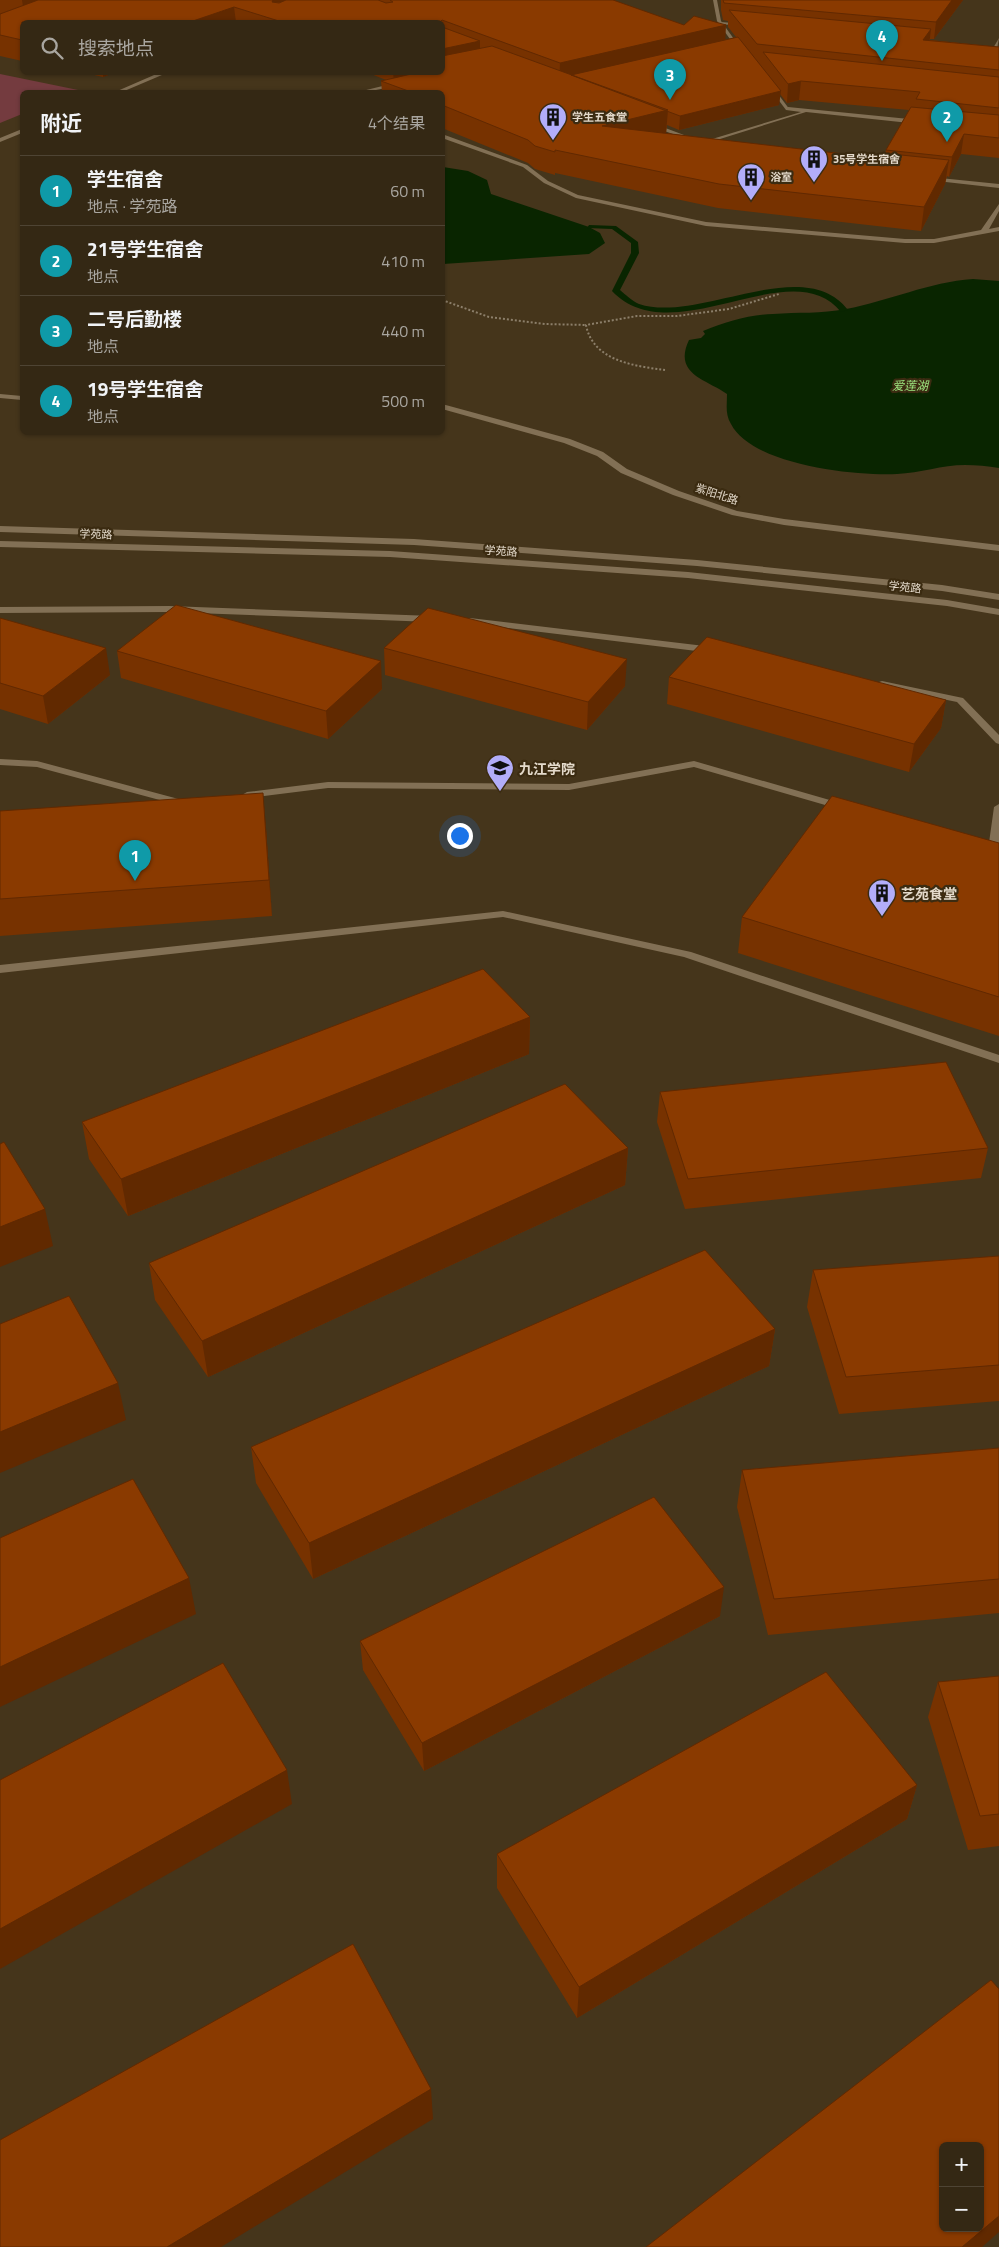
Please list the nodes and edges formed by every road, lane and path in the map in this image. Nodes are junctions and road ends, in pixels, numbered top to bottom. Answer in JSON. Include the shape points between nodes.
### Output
{"nodes":[{"id":1,"x":714,"y":0,"type":"edge"},
{"id":2,"x":721,"y":23,"type":"junction"},
{"id":3,"x":750,"y":26,"type":"edge"},
{"id":4,"x":999,"y":40,"type":"edge"},
{"id":5,"x":728,"y":46,"type":"edge"},
{"id":6,"x":738,"y":47,"type":"junction"},
{"id":7,"x":985,"y":48,"type":"edge"},
{"id":8,"x":997,"y":49,"type":"edge"},
{"id":9,"x":748,"y":60,"type":"edge"},
{"id":10,"x":160,"y":75,"type":"edge"},
{"id":11,"x":765,"y":80,"type":"edge"},
{"id":12,"x":408,"y":82,"type":"edge"},
{"id":13,"x":123,"y":90,"type":"edge"},
{"id":14,"x":370,"y":90,"type":"edge"},
{"id":15,"x":811,"y":111,"type":"junction"},
{"id":16,"x":639,"y":119,"type":"edge"},
{"id":17,"x":930,"y":124,"type":"edge"},
{"id":18,"x":20,"y":132,"type":"edge"},
{"id":19,"x":445,"y":137,"type":"edge"},
{"id":20,"x":0,"y":140,"type":"edge"},
{"id":21,"x":702,"y":143,"type":"junction"},
{"id":22,"x":710,"y":146,"type":"edge"},
{"id":23,"x":920,"y":178,"type":"edge"},
{"id":24,"x":999,"y":186,"type":"edge"},
{"id":25,"x":999,"y":206,"type":"edge"},
{"id":26,"x":999,"y":229,"type":"edge"},
{"id":27,"x":983,"y":233,"type":"junction"},
{"id":28,"x":779,"y":294,"type":"dead end"},
{"id":29,"x":445,"y":301,"type":"edge"},
{"id":30,"x":586,"y":325,"type":"junction"},
{"id":31,"x":665,"y":370,"type":"dead end"},
{"id":32,"x":0,"y":396,"type":"edge"},
{"id":33,"x":20,"y":398,"type":"edge"},
{"id":34,"x":445,"y":407,"type":"edge"},
{"id":35,"x":0,"y":530,"type":"edge"},
{"id":36,"x":0,"y":544,"type":"edge"},
{"id":37,"x":999,"y":548,"type":"edge"},
{"id":38,"x":999,"y":597,"type":"edge"},
{"id":39,"x":0,"y":610,"type":"edge"},
{"id":40,"x":999,"y":612,"type":"edge"},
{"id":41,"x":726,"y":652,"type":"edge"},
{"id":42,"x":872,"y":682,"type":"edge"},
{"id":43,"x":999,"y":741,"type":"edge"},
{"id":44,"x":0,"y":762,"type":"edge"},
{"id":45,"x":240,"y":796,"type":"edge"},
{"id":46,"x":190,"y":802,"type":"edge"},
{"id":47,"x":999,"y":806,"type":"edge"},
{"id":48,"x":852,"y":810,"type":"edge"},
{"id":49,"x":992,"y":850,"type":"edge"},
{"id":50,"x":0,"y":969,"type":"edge"},
{"id":51,"x":999,"y":1059,"type":"edge"}],
"edges":[{"from":1,"to":2,"type":"street"},
{"from":2,"to":3,"type":"street"},
{"from":2,"to":6,"type":"street"},
{"from":4,"to":8,"type":"street"},
{"from":5,"to":6,"type":"street"},
{"from":6,"to":9,"type":"street"},
{"from":7,"to":8,"type":"street"},
{"from":10,"to":13,"type":"street"},
{"from":11,"to":15,"type":"street","via":[[788,109]]},
{"from":12,"to":14,"type":"street"},
{"from":15,"to":17,"type":"street"},
{"from":15,"to":21,"type":"street"},
{"from":16,"to":21,"type":"street"},
{"from":18,"to":20,"type":"street"},
{"from":19,"to":27,"type":"street","via":[[525,166],[546,182],[576,196],[682,220],[905,241],[934,242]]},
{"from":21,"to":22,"type":"street"},
{"from":23,"to":24,"type":"street"},
{"from":25,"to":27,"type":"street"},
{"from":26,"to":27,"type":"street"},
{"from":28,"to":30,"type":"path","via":[[729,309],[677,316],[620,318]]},
{"from":29,"to":30,"type":"path","via":[[489,316],[545,324]]},
{"from":30,"to":31,"type":"path","via":[[586,335],[592,344],[611,356],[636,366]]},
{"from":32,"to":33,"type":"street"},
{"from":34,"to":37,"type":"street","name":"紫阳北路","via":[[567,441],[676,493],[735,513]]},
{"from":35,"to":38,"type":"street","name":"学苑路","via":[[414,542],[697,563],[942,588]]},
{"from":36,"to":40,"type":"street","name":"学苑路","via":[[390,554],[688,575],[947,603]]},
{"from":39,"to":41,"type":"street","via":[[168,609],[450,620]]},
{"from":42,"to":43,"type":"street","via":[[960,700]]},
{"from":44,"to":46,"type":"street","via":[[37,764],[180,803]]},
{"from":45,"to":48,"type":"street","via":[[328,785],[570,787],[694,764]]},
{"from":47,"to":49,"type":"street"},
{"from":50,"to":51,"type":"street","via":[[503,914],[687,954]]}]}
